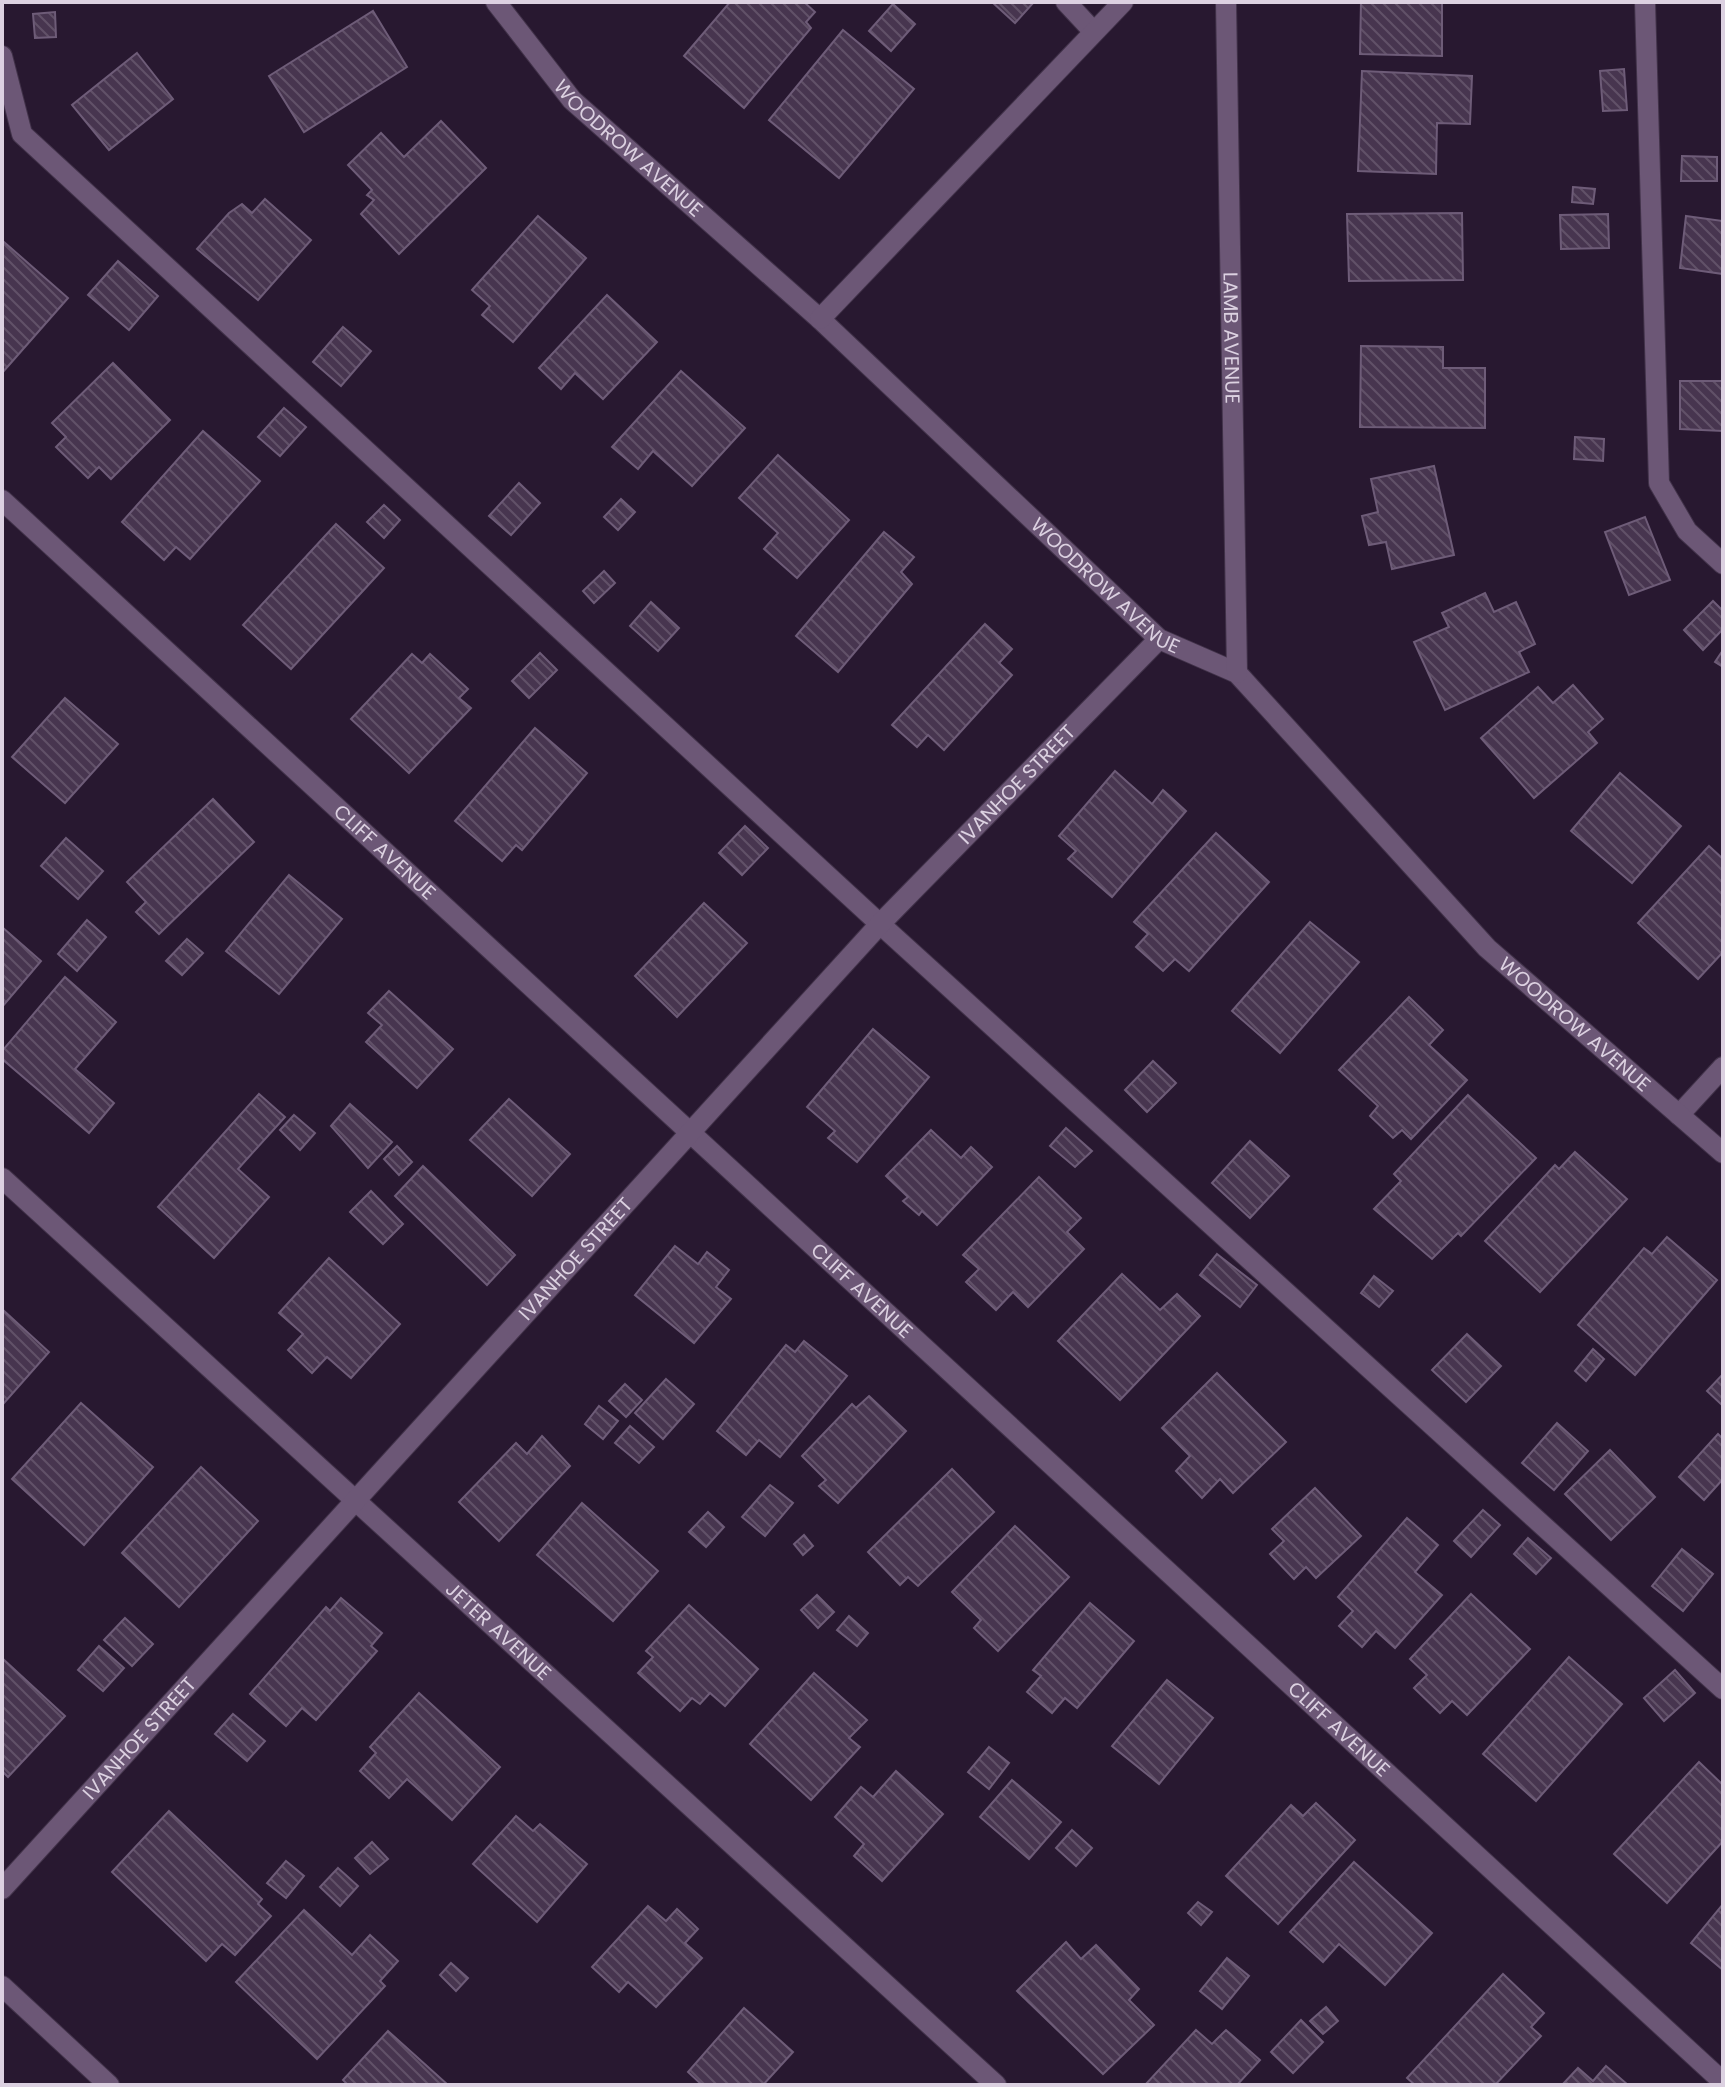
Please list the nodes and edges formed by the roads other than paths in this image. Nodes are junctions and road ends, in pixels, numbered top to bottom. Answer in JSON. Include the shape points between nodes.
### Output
{"nodes":[{"id":1,"x":496,"y":2,"type":"edge"},
{"id":2,"x":1066,"y":2,"type":"edge"},
{"id":3,"x":1123,"y":2,"type":"edge"},
{"id":4,"x":1226,"y":2,"type":"edge"},
{"id":5,"x":1645,"y":2,"type":"edge"},
{"id":6,"x":1093,"y":31,"type":"junction"},
{"id":7,"x":2,"y":56,"type":"edge"},
{"id":8,"x":820,"y":319,"type":"junction"},
{"id":9,"x":2,"y":500,"type":"edge"},
{"id":10,"x":1723,"y":564,"type":"edge"},
{"id":11,"x":1159,"y":639,"type":"junction"},
{"id":12,"x":1237,"y":673,"type":"junction"},
{"id":13,"x":880,"y":924,"type":"junction"},
{"id":14,"x":1723,"y":1067,"type":"edge"},
{"id":15,"x":1679,"y":1115,"type":"junction"},
{"id":16,"x":690,"y":1133,"type":"junction"},
{"id":17,"x":1723,"y":1153,"type":"edge"},
{"id":18,"x":2,"y":1178,"type":"edge"},
{"id":19,"x":356,"y":1500,"type":"junction"},
{"id":20,"x":1723,"y":1689,"type":"edge"},
{"id":21,"x":2,"y":1889,"type":"edge"},
{"id":22,"x":2,"y":1986,"type":"edge"},
{"id":23,"x":1723,"y":2082,"type":"edge"},
{"id":24,"x":109,"y":2085,"type":"edge"},
{"id":25,"x":996,"y":2085,"type":"edge"}],
"edges":[{"from":1,"to":8,"type":"street","name":"WOODROW AVENUE","via":[[572,100]]},
{"from":2,"to":6,"type":"street"},
{"from":3,"to":6,"type":"street"},
{"from":4,"to":12,"type":"street","name":"LAMB AVENUE"},
{"from":5,"to":10,"type":"street","via":[[1659,483],[1687,531]]},
{"from":6,"to":8,"type":"street"},
{"from":7,"to":13,"type":"street","via":[[22,134]]},
{"from":8,"to":11,"type":"street","name":"WOODROW AVENUE"},
{"from":9,"to":16,"type":"street","name":"CLIFF AVENUE"},
{"from":11,"to":12,"type":"street","name":"WOODROW AVENUE"},
{"from":11,"to":13,"type":"street","name":"IVANHOE STREET"},
{"from":12,"to":15,"type":"street","name":"WOODROW AVENUE","via":[[1487,948]]},
{"from":13,"to":16,"type":"street","name":"IVANHOE STREET"},
{"from":13,"to":20,"type":"street"},
{"from":14,"to":15,"type":"street"},
{"from":15,"to":17,"type":"street","name":"WOODROW AVENUE"},
{"from":16,"to":19,"type":"street","name":"IVANHOE STREET"},
{"from":16,"to":23,"type":"street","name":"CLIFF AVENUE"},
{"from":18,"to":19,"type":"street","name":"JETER AVENUE"},
{"from":19,"to":21,"type":"street","name":"IVANHOE STREET"},
{"from":19,"to":25,"type":"street","name":"JETER AVENUE"},
{"from":22,"to":24,"type":"street"}]}
